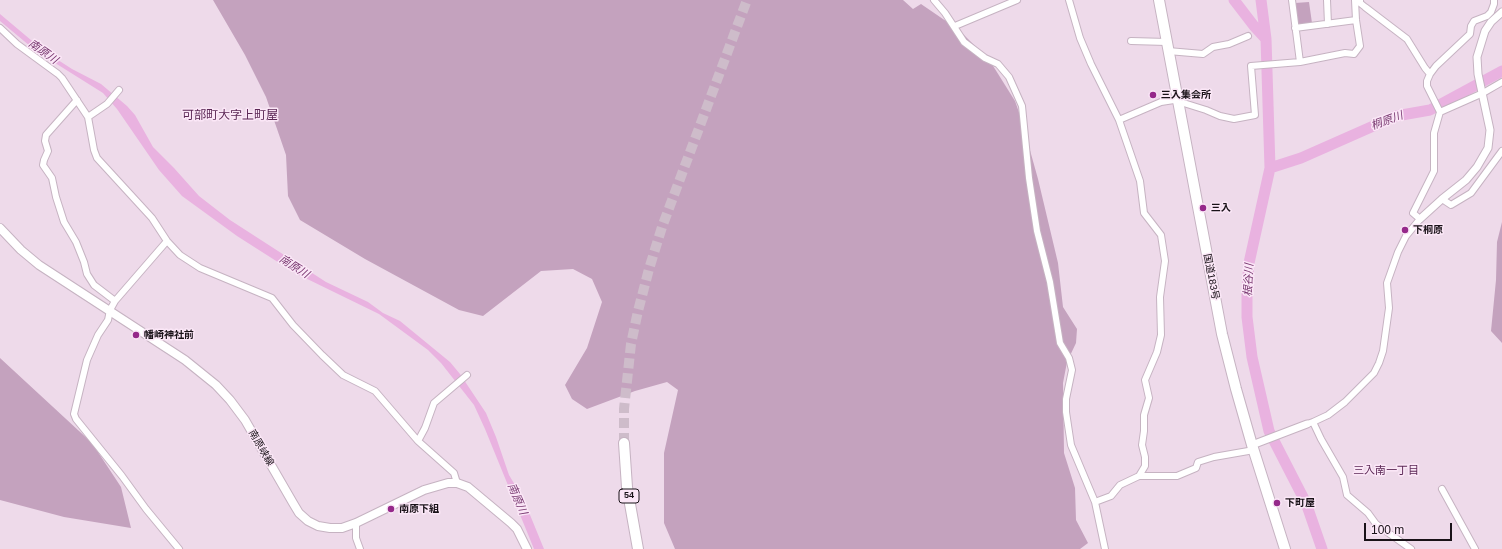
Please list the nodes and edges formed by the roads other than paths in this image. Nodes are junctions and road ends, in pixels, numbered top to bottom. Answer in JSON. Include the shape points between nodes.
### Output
{"nodes":[{"id":1,"x":934,"y":0,"type":"edge"},
{"id":2,"x":1017,"y":0,"type":"edge"},
{"id":3,"x":1069,"y":0,"type":"edge"},
{"id":4,"x":1159,"y":0,"type":"edge"},
{"id":5,"x":1292,"y":0,"type":"edge"},
{"id":6,"x":1327,"y":0,"type":"edge"},
{"id":7,"x":1355,"y":0,"type":"edge"},
{"id":8,"x":1360,"y":0,"type":"edge"},
{"id":9,"x":1494,"y":0,"type":"edge"},
{"id":10,"x":1502,"y":12,"type":"edge"},
{"id":11,"x":1356,"y":20,"type":"junction"},
{"id":12,"x":1328,"y":24,"type":"junction"},
{"id":13,"x":955,"y":26,"type":"junction"},
{"id":14,"x":0,"y":28,"type":"edge"},
{"id":15,"x":1295,"y":28,"type":"junction"},
{"id":16,"x":1470,"y":34,"type":"junction"},
{"id":17,"x":1248,"y":36,"type":"dead end"},
{"id":18,"x":1482,"y":36,"type":"junction"},
{"id":19,"x":1131,"y":41,"type":"dead end"},
{"id":20,"x":1168,"y":46,"type":"junction"},
{"id":21,"x":1300,"y":62,"type":"junction"},
{"id":22,"x":1430,"y":74,"type":"junction"},
{"id":23,"x":1502,"y":82,"type":"edge"},
{"id":24,"x":119,"y":90,"type":"dead end"},
{"id":25,"x":1483,"y":92,"type":"junction"},
{"id":26,"x":77,"y":100,"type":"junction"},
{"id":27,"x":1178,"y":102,"type":"junction"},
{"id":28,"x":1440,"y":111,"type":"junction"},
{"id":29,"x":88,"y":117,"type":"junction"},
{"id":30,"x":1120,"y":120,"type":"junction"},
{"id":31,"x":1502,"y":151,"type":"edge"},
{"id":32,"x":1442,"y":199,"type":"junction"},
{"id":33,"x":1420,"y":219,"type":"junction"},
{"id":34,"x":0,"y":228,"type":"edge"},
{"id":35,"x":167,"y":241,"type":"junction"},
{"id":36,"x":115,"y":301,"type":"junction"},
{"id":37,"x":110,"y":310,"type":"junction"},
{"id":38,"x":467,"y":375,"type":"dead end"},
{"id":39,"x":1310,"y":423,"type":"junction"},
{"id":40,"x":418,"y":442,"type":"junction"},
{"id":41,"x":624,"y":443,"type":"tunnel mouth"},
{"id":42,"x":1253,"y":447,"type":"junction"},
{"id":43,"x":1139,"y":476,"type":"junction"},
{"id":44,"x":457,"y":483,"type":"junction"},
{"id":45,"x":1442,"y":489,"type":"dead end"},
{"id":46,"x":1096,"y":502,"type":"junction"},
{"id":47,"x":356,"y":523,"type":"junction"},
{"id":48,"x":179,"y":549,"type":"edge"},
{"id":49,"x":360,"y":549,"type":"edge"},
{"id":50,"x":527,"y":549,"type":"edge"},
{"id":51,"x":638,"y":549,"type":"edge"},
{"id":52,"x":1105,"y":549,"type":"edge"},
{"id":53,"x":1285,"y":549,"type":"edge"},
{"id":54,"x":1411,"y":549,"type":"edge"},
{"id":55,"x":1475,"y":549,"type":"edge"}],
"edges":[{"from":1,"to":13,"type":"street"},
{"from":2,"to":13,"type":"street"},
{"from":3,"to":30,"type":"street","via":[[1091,64]]},
{"from":4,"to":20,"type":"highway","name":"国道183号"},
{"from":5,"to":15,"type":"street"},
{"from":6,"to":12,"type":"street"},
{"from":7,"to":11,"type":"street"},
{"from":8,"to":22,"type":"street","via":[[1360,3],[1407,39]]},
{"from":9,"to":16,"type":"street","via":[[1491,12],[1474,21]]},
{"from":10,"to":18,"type":"street","via":[[1491,22]]},
{"from":11,"to":12,"type":"street"},
{"from":11,"to":21,"type":"street","via":[[1360,46],[1354,54],[1345,53]]},
{"from":12,"to":15,"type":"street"},
{"from":13,"to":46,"type":"street","via":[[964,42],[985,58],[998,64],[1009,77],[1022,106],[1037,230],[1050,282],[1060,342],[1072,370],[1066,399],[1071,445]]},
{"from":14,"to":26,"type":"street","via":[[32,56],[58,74]]},
{"from":15,"to":21,"type":"street"},
{"from":16,"to":18,"type":"street"},
{"from":16,"to":22,"type":"street"},
{"from":17,"to":20,"type":"street","via":[[1213,47],[1203,54]]},
{"from":18,"to":25,"type":"street","via":[[1477,57]]},
{"from":19,"to":20,"type":"street"},
{"from":20,"to":27,"type":"highway","name":"国道183号"},
{"from":21,"to":27,"type":"street","via":[[1251,66],[1255,115],[1234,119]]},
{"from":22,"to":28,"type":"street","via":[[1428,86]]},
{"from":23,"to":25,"type":"street"},
{"from":24,"to":29,"type":"street","via":[[107,104]]},
{"from":25,"to":28,"type":"street"},
{"from":25,"to":32,"type":"street","via":[[1490,130],[1488,148],[1466,180]]},
{"from":26,"to":29,"type":"street"},
{"from":26,"to":36,"type":"street","via":[[46,135],[48,151],[43,165],[52,178],[64,222],[76,242],[87,274],[94,285]]},
{"from":27,"to":30,"type":"street","via":[[1161,102]]},
{"from":27,"to":42,"type":"highway","name":"国道183号","via":[[1222,334]]},
{"from":28,"to":33,"type":"street","via":[[1434,133],[1434,171],[1413,213]]},
{"from":29,"to":35,"type":"street","via":[[97,158],[152,218]]},
{"from":30,"to":43,"type":"street","via":[[1140,181],[1144,213],[1162,235],[1165,261],[1160,297],[1161,335],[1145,380],[1149,398],[1144,415],[1142,445],[1145,466]]},
{"from":31,"to":32,"type":"street","via":[[1471,193],[1451,205]]},
{"from":32,"to":33,"type":"street"},
{"from":33,"to":39,"type":"street","via":[[1406,236],[1387,283],[1389,308],[1383,351],[1374,373],[1345,402],[1328,415]]},
{"from":34,"to":37,"type":"main road","name":"南原峡線","via":[[39,265]]},
{"from":35,"to":36,"type":"street"},
{"from":35,"to":40,"type":"street","via":[[180,255],[200,268],[272,298],[293,325],[343,375],[376,391]]},
{"from":36,"to":37,"type":"street"},
{"from":37,"to":47,"type":"main road","name":"南原峡線","via":[[185,360],[216,385],[245,420],[299,513],[308,521],[330,528],[342,528]]},
{"from":37,"to":48,"type":"street","via":[[108,320],[98,334],[87,360],[74,414]]},
{"from":38,"to":40,"type":"street","via":[[434,403]]},
{"from":39,"to":42,"type":"street"},
{"from":39,"to":54,"type":"street","via":[[1343,477],[1347,495],[1368,513],[1376,524]]},
{"from":40,"to":44,"type":"street","via":[[454,473]]},
{"from":41,"to":51,"type":"highway","number":"54","via":[[627,487]]},
{"from":42,"to":43,"type":"street","via":[[1198,462],[1196,468],[1177,476]]},
{"from":42,"to":53,"type":"highway","name":"国道183号"},
{"from":43,"to":46,"type":"street","via":[[1120,486],[1111,496]]},
{"from":44,"to":47,"type":"main road","name":"南原峡線","via":[[424,490]]},
{"from":44,"to":50,"type":"main road","via":[[468,487],[511,523]]},
{"from":45,"to":55,"type":"street"},
{"from":46,"to":52,"type":"street"},
{"from":47,"to":49,"type":"street","via":[[356,538]]}]}
